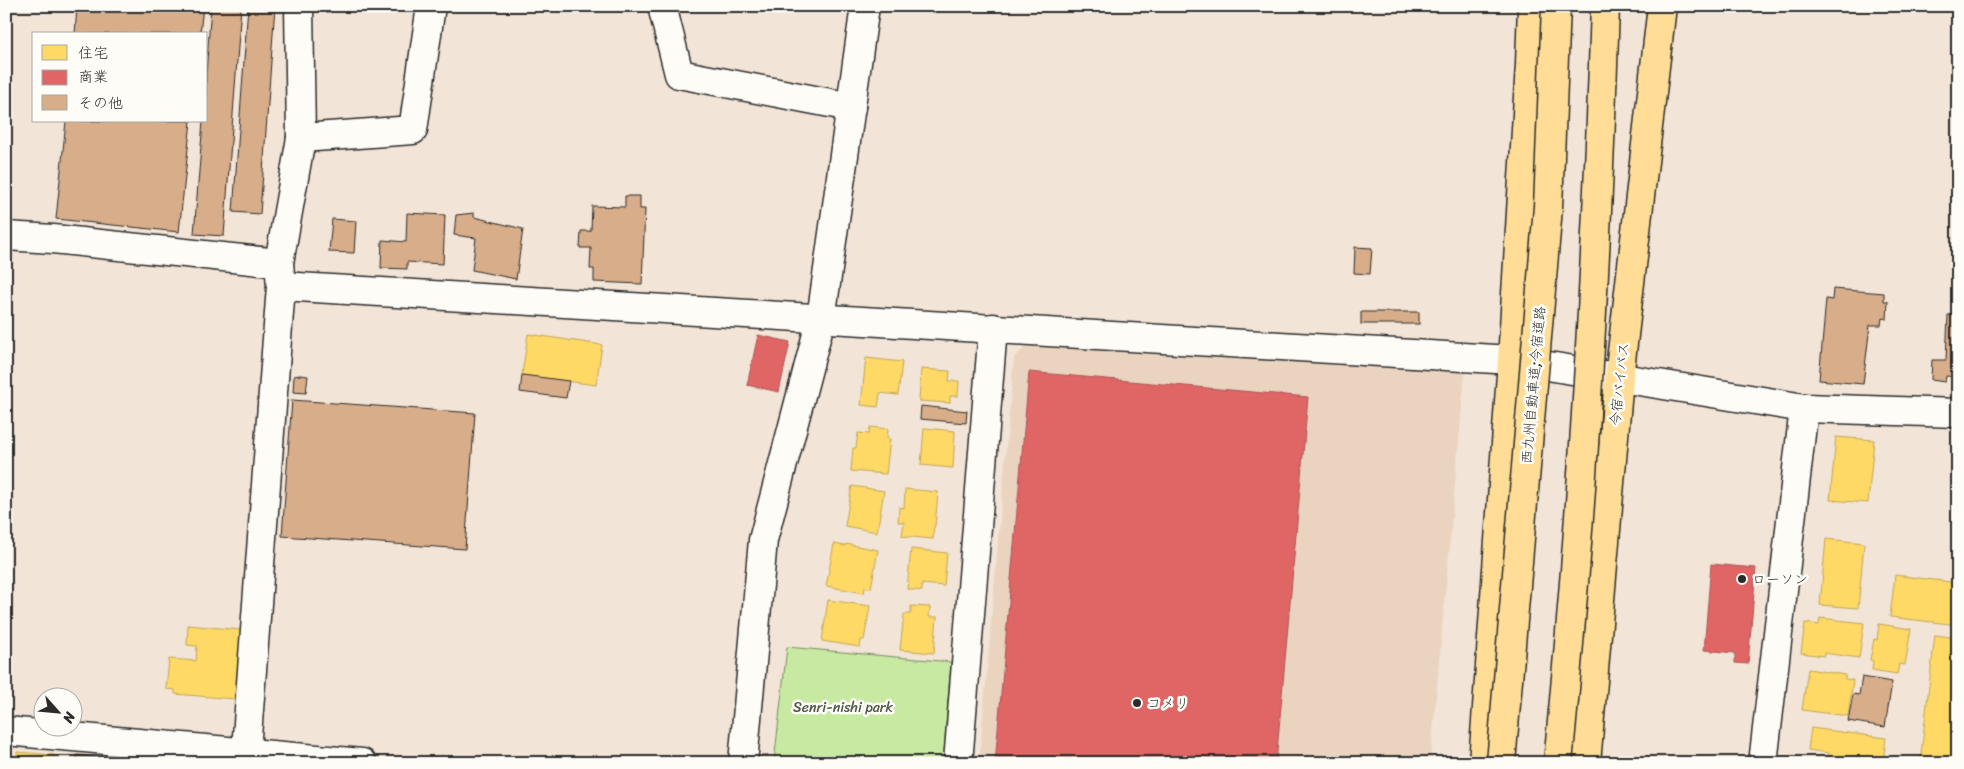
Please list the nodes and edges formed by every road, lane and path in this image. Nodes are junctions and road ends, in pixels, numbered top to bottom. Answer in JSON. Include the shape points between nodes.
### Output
{"nodes":[{"id":1,"x":299,"y":6,"type":"edge"},
{"id":2,"x":431,"y":6,"type":"edge"},
{"id":3,"x":662,"y":6,"type":"edge"},
{"id":4,"x":865,"y":6,"type":"edge"},
{"id":5,"x":1532,"y":6,"type":"edge"},
{"id":6,"x":1556,"y":6,"type":"edge"},
{"id":7,"x":1605,"y":6,"type":"edge"},
{"id":8,"x":1662,"y":6,"type":"edge"},
{"id":9,"x":851,"y":106,"type":"junction"},
{"id":10,"x":300,"y":138,"type":"junction"},
{"id":11,"x":6,"y":236,"type":"edge"},
{"id":12,"x":280,"y":274,"type":"junction"},
{"id":13,"x":822,"y":319,"type":"junction"},
{"id":14,"x":993,"y":328,"type":"junction"},
{"id":15,"x":1512,"y":360,"type":"junction"},
{"id":16,"x":1619,"y":378,"type":"junction"},
{"id":17,"x":1804,"y":408,"type":"junction"},
{"id":18,"x":1958,"y":413,"type":"edge"},
{"id":19,"x":6,"y":730,"type":"edge"},
{"id":20,"x":245,"y":758,"type":"edge"},
{"id":21,"x":362,"y":763,"type":"edge"},
{"id":22,"x":743,"y":763,"type":"edge"},
{"id":23,"x":958,"y":763,"type":"edge"},
{"id":24,"x":1484,"y":763,"type":"edge"},
{"id":25,"x":1501,"y":763,"type":"edge"},
{"id":26,"x":1558,"y":763,"type":"edge"},
{"id":27,"x":1586,"y":763,"type":"edge"},
{"id":28,"x":1763,"y":763,"type":"edge"}],
"edges":[{"from":1,"to":10,"type":"street"},
{"from":2,"to":10,"type":"street","via":[[414,130]]},
{"from":3,"to":9,"type":"street","via":[[679,74]]},
{"from":4,"to":9,"type":"street"},
{"from":5,"to":15,"type":"highway"},
{"from":6,"to":25,"type":"highway","name":"西九州自動車道;今宿道路","bridge":true,"via":[[1548,207]]},
{"from":7,"to":26,"type":"highway","bridge":true,"via":[[1598,211]]},
{"from":8,"to":16,"type":"highway","name":"今宿バイパス"},
{"from":9,"to":13,"type":"street"},
{"from":10,"to":12,"type":"street"},
{"from":11,"to":12,"type":"street","via":[[53,238]]},
{"from":12,"to":13,"type":"street"},
{"from":12,"to":20,"type":"street"},
{"from":13,"to":14,"type":"street"},
{"from":13,"to":22,"type":"street","via":[[763,540]]},
{"from":14,"to":15,"type":"street"},
{"from":14,"to":23,"type":"street"},
{"from":15,"to":16,"type":"street"},
{"from":15,"to":24,"type":"highway"},
{"from":16,"to":17,"type":"street"},
{"from":16,"to":27,"type":"highway","name":"今宿バイパス"},
{"from":17,"to":18,"type":"street"},
{"from":17,"to":28,"type":"street"},
{"from":19,"to":20,"type":"street"},
{"from":20,"to":21,"type":"street"}]}
